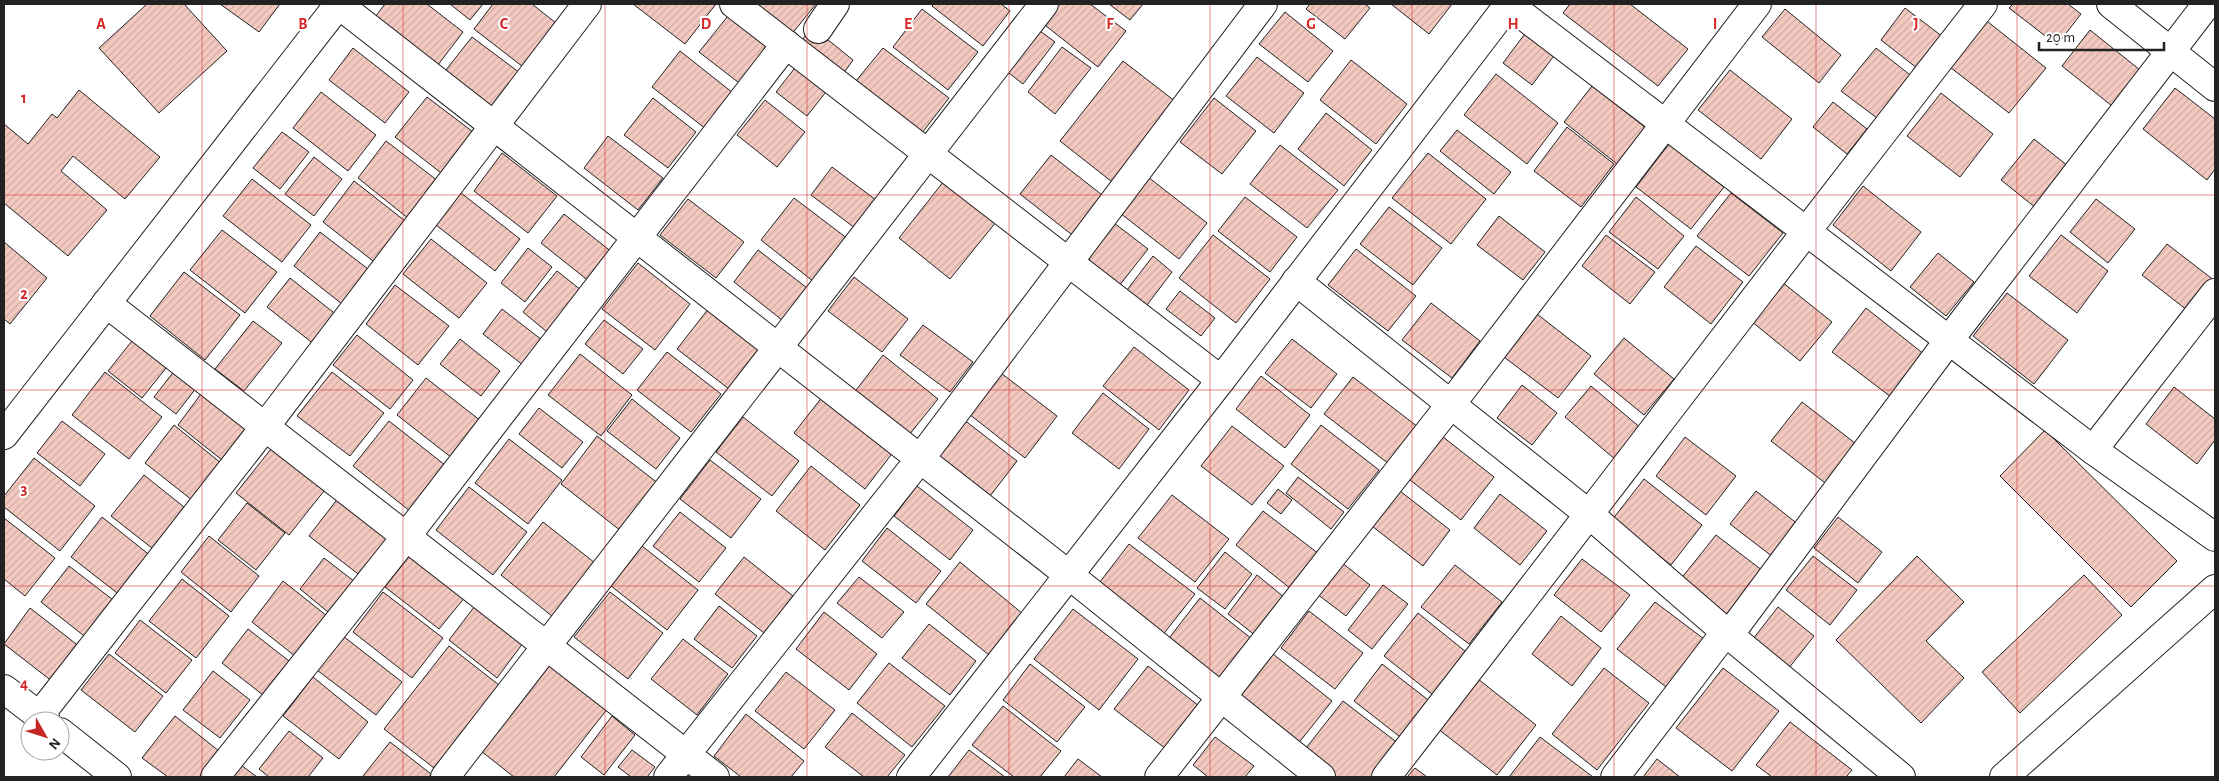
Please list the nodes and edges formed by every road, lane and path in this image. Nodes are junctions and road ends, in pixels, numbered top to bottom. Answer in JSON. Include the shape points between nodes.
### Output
{"nodes":[{"id":1,"x":338,"y":4,"type":"edge"},
{"id":2,"x":587,"y":4,"type":"edge"},
{"id":3,"x":734,"y":4,"type":"edge"},
{"id":4,"x":835,"y":4,"type":"edge"},
{"id":5,"x":1044,"y":4,"type":"edge"},
{"id":6,"x":1263,"y":4,"type":"edge"},
{"id":7,"x":1508,"y":4,"type":"edge"},
{"id":8,"x":1757,"y":4,"type":"edge"},
{"id":9,"x":1984,"y":4,"type":"edge"},
{"id":10,"x":2110,"y":4,"type":"edge"},
{"id":11,"x":2207,"y":4,"type":"edge"},
{"id":12,"x":818,"y":29,"type":"dead end"},
{"id":13,"x":786,"y":44,"type":"junction"},
{"id":14,"x":2170,"y":50,"type":"junction"},
{"id":15,"x":2215,"y":88,"type":"edge"},
{"id":16,"x":1664,"y":123,"type":"junction"},
{"id":17,"x":494,"y":127,"type":"junction"},
{"id":18,"x":928,"y":154,"type":"junction"},
{"id":19,"x":1806,"y":230,"type":"junction"},
{"id":20,"x":637,"y":238,"type":"junction"},
{"id":21,"x":1069,"y":263,"type":"junction"},
{"id":22,"x":1296,"y":281,"type":"junction"},
{"id":23,"x":2215,"y":293,"type":"edge"},
{"id":24,"x":106,"y":303,"type":"junction"},
{"id":25,"x":1949,"y":340,"type":"junction"},
{"id":26,"x":778,"y":348,"type":"junction"},
{"id":27,"x":1221,"y":380,"type":"junction"},
{"id":28,"x":1451,"y":404,"type":"junction"},
{"id":29,"x":264,"y":428,"type":"junction"},
{"id":30,"x":4,"y":435,"type":"edge"},
{"id":31,"x":2093,"y":450,"type":"junction"},
{"id":32,"x":920,"y":458,"type":"junction"},
{"id":33,"x":1590,"y":515,"type":"junction"},
{"id":34,"x":2215,"y":537,"type":"edge"},
{"id":35,"x":405,"y":538,"type":"junction"},
{"id":36,"x":1068,"y":575,"type":"junction"},
{"id":37,"x":2215,"y":589,"type":"edge"},
{"id":38,"x":1729,"y":635,"type":"junction"},
{"id":39,"x":546,"y":647,"type":"junction"},
{"id":40,"x":4,"y":688,"type":"edge"},
{"id":41,"x":1222,"y":698,"type":"junction"},
{"id":42,"x":33,"y":711,"type":"edge"},
{"id":43,"x":47,"y":711,"type":"edge"},
{"id":44,"x":70,"y":740,"type":"edge"},
{"id":45,"x":686,"y":755,"type":"junction"},
{"id":46,"x":117,"y":777,"type":"edge"},
{"id":47,"x":215,"y":777,"type":"edge"},
{"id":48,"x":445,"y":777,"type":"edge"},
{"id":49,"x":668,"y":777,"type":"edge"},
{"id":50,"x":715,"y":777,"type":"edge"},
{"id":51,"x":911,"y":777,"type":"edge"},
{"id":52,"x":1158,"y":777,"type":"edge"},
{"id":53,"x":1321,"y":777,"type":"edge"},
{"id":54,"x":1386,"y":777,"type":"edge"},
{"id":55,"x":1615,"y":777,"type":"edge"},
{"id":56,"x":1901,"y":777,"type":"edge"},
{"id":57,"x":2004,"y":777,"type":"edge"}],
"edges":[{"from":1,"to":17,"type":"street"},
{"from":1,"to":24,"type":"street"},
{"from":2,"to":17,"type":"street"},
{"from":3,"to":13,"type":"street"},
{"from":4,"to":12,"type":"street"},
{"from":5,"to":18,"type":"street"},
{"from":6,"to":21,"type":"street"},
{"from":7,"to":16,"type":"street"},
{"from":7,"to":22,"type":"street"},
{"from":8,"to":16,"type":"street"},
{"from":9,"to":19,"type":"street"},
{"from":10,"to":14,"type":"street"},
{"from":11,"to":14,"type":"street"},
{"from":13,"to":18,"type":"street"},
{"from":13,"to":20,"type":"street"},
{"from":14,"to":15,"type":"street"},
{"from":14,"to":25,"type":"street"},
{"from":16,"to":19,"type":"street"},
{"from":16,"to":28,"type":"street"},
{"from":17,"to":20,"type":"street"},
{"from":17,"to":29,"type":"street"},
{"from":18,"to":21,"type":"street"},
{"from":18,"to":26,"type":"street"},
{"from":19,"to":25,"type":"street"},
{"from":19,"to":33,"type":"street"},
{"from":20,"to":26,"type":"street"},
{"from":20,"to":35,"type":"street"},
{"from":21,"to":27,"type":"street"},
{"from":21,"to":32,"type":"street"},
{"from":22,"to":27,"type":"street"},
{"from":22,"to":28,"type":"street"},
{"from":23,"to":31,"type":"street"},
{"from":24,"to":29,"type":"street"},
{"from":24,"to":30,"type":"street"},
{"from":25,"to":31,"type":"street"},
{"from":25,"to":38,"type":"street"},
{"from":26,"to":32,"type":"street"},
{"from":26,"to":39,"type":"street"},
{"from":27,"to":36,"type":"street"},
{"from":28,"to":33,"type":"street"},
{"from":28,"to":41,"type":"street"},
{"from":29,"to":35,"type":"street"},
{"from":29,"to":43,"type":"street"},
{"from":31,"to":34,"type":"street"},
{"from":32,"to":36,"type":"street"},
{"from":32,"to":45,"type":"street"},
{"from":33,"to":38,"type":"street"},
{"from":33,"to":54,"type":"street"},
{"from":35,"to":39,"type":"street"},
{"from":35,"to":47,"type":"street"},
{"from":36,"to":41,"type":"street"},
{"from":36,"to":51,"type":"street"},
{"from":37,"to":57,"type":"street"},
{"from":38,"to":55,"type":"street","via":[[1718,642]]},
{"from":38,"to":56,"type":"street"},
{"from":39,"to":45,"type":"street"},
{"from":39,"to":48,"type":"street"},
{"from":40,"to":42,"type":"street"},
{"from":41,"to":52,"type":"street"},
{"from":41,"to":53,"type":"street"},
{"from":44,"to":46,"type":"street"},
{"from":45,"to":49,"type":"street"},
{"from":45,"to":50,"type":"street"}]}
